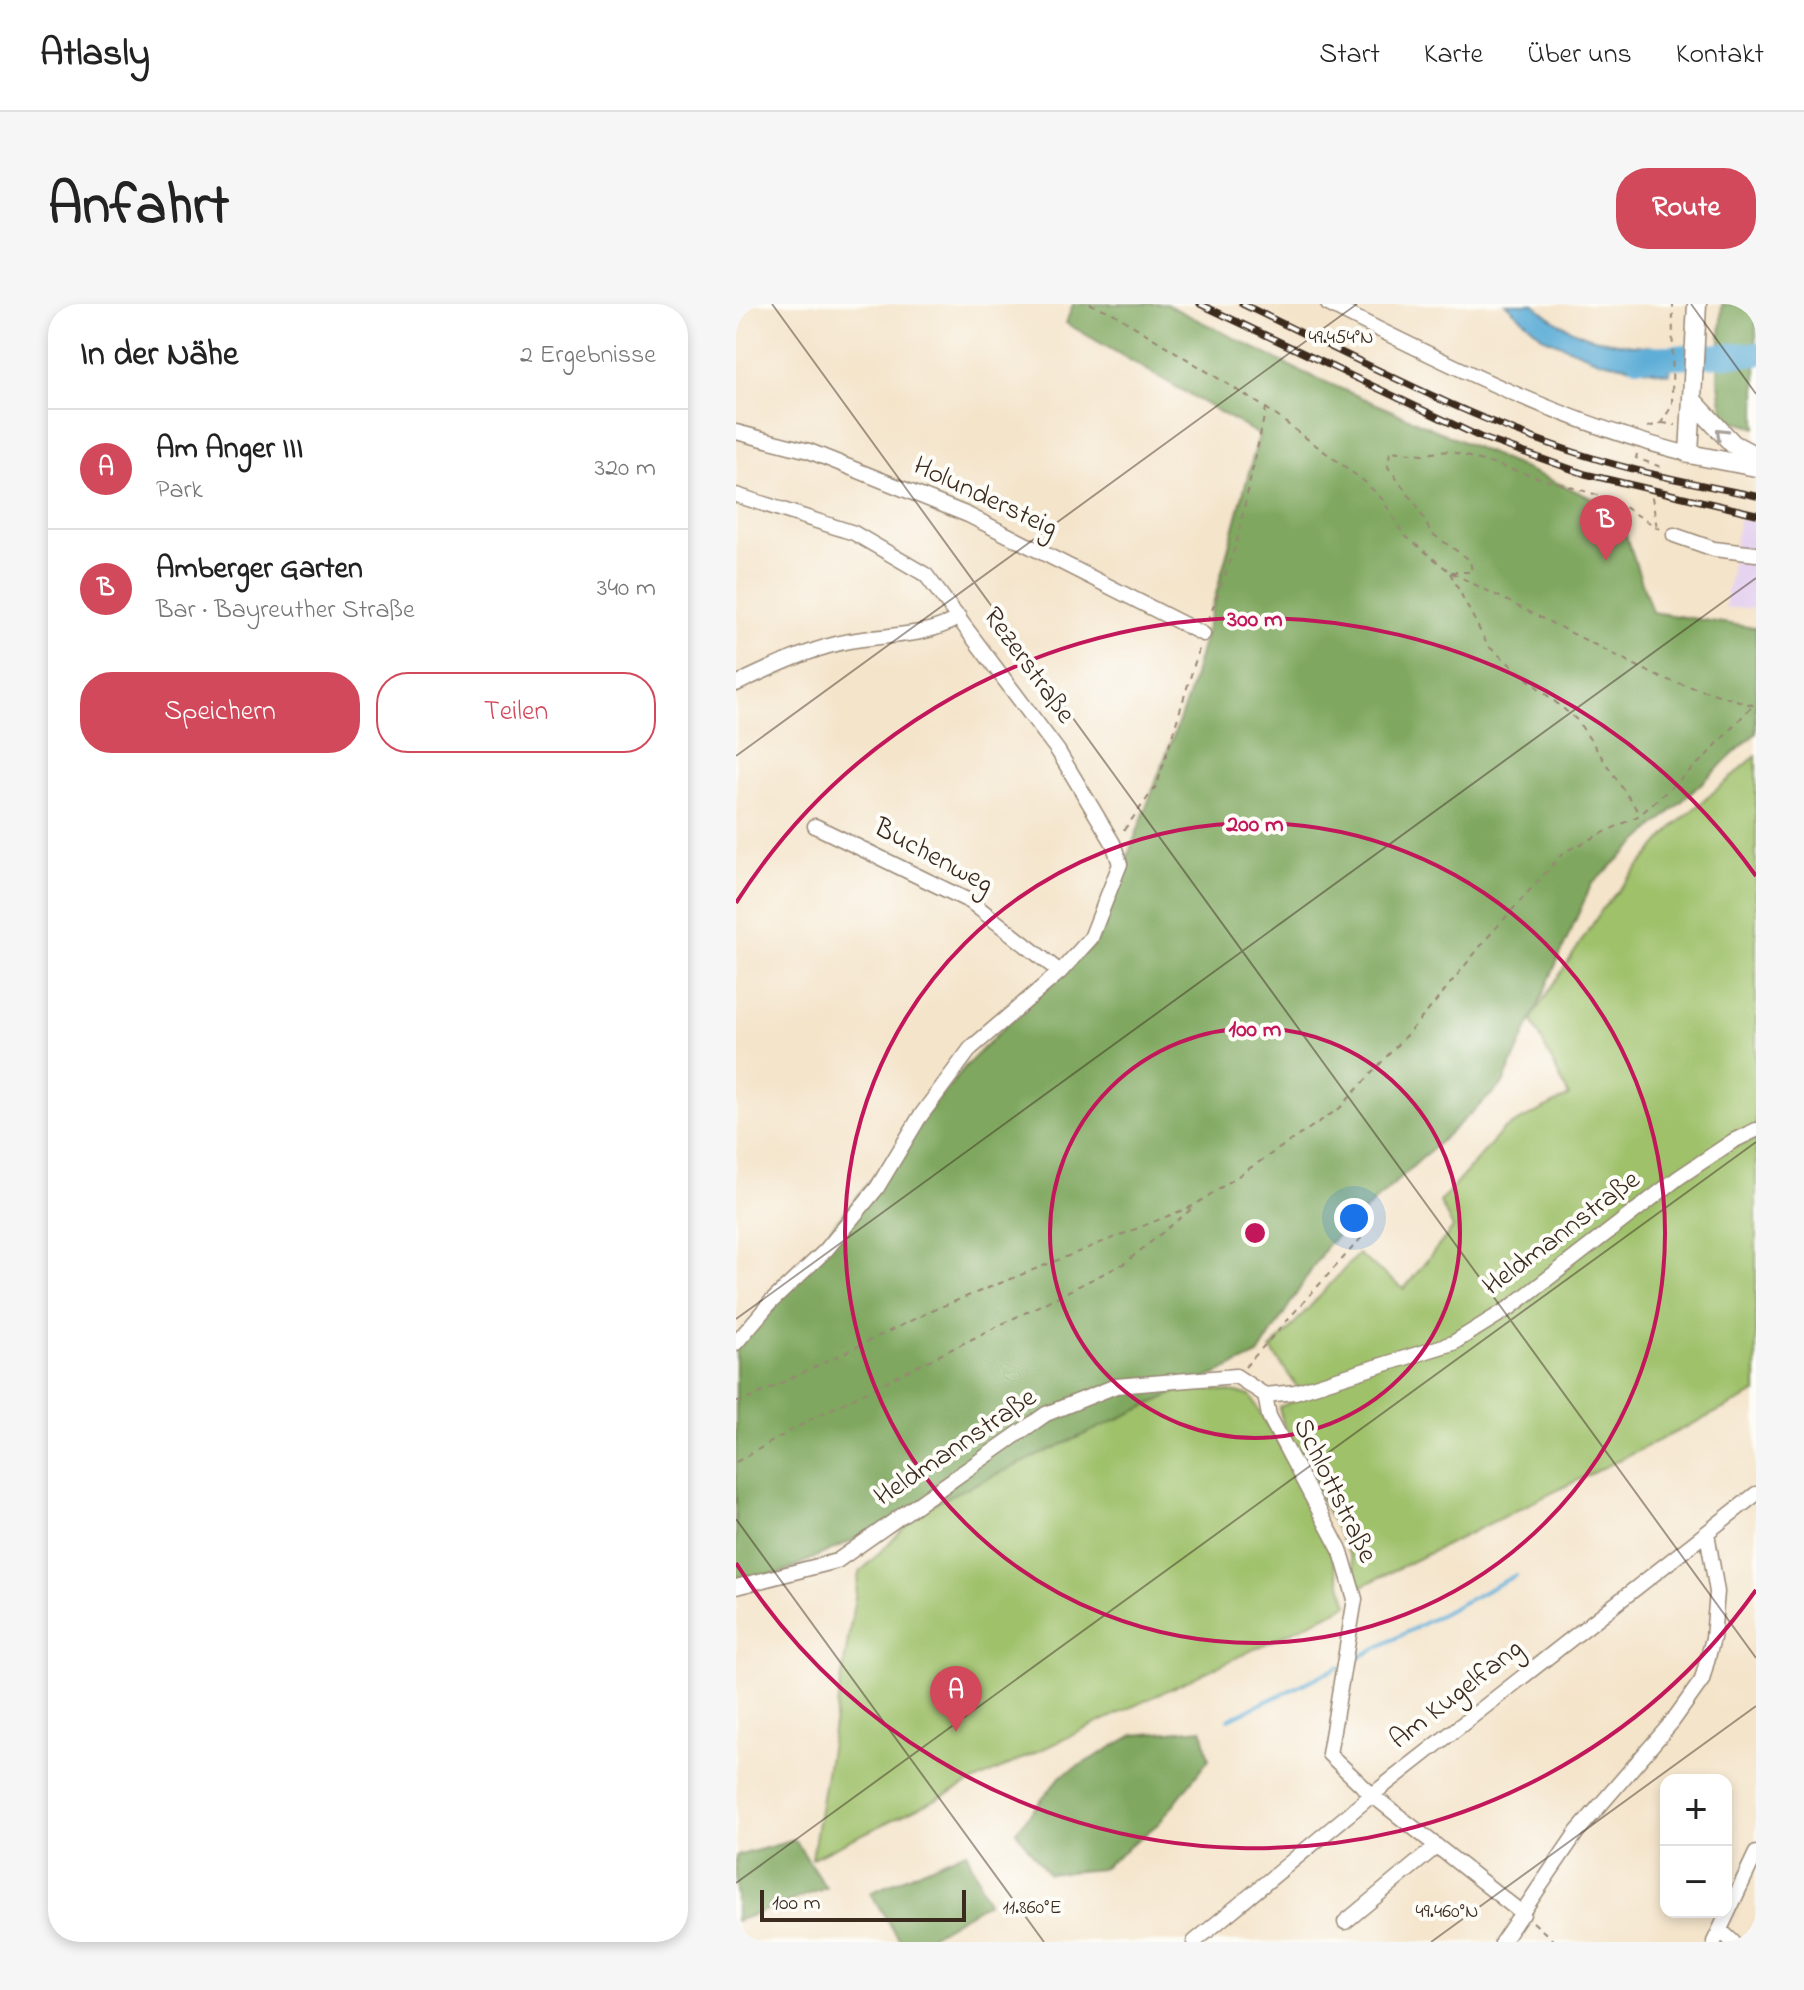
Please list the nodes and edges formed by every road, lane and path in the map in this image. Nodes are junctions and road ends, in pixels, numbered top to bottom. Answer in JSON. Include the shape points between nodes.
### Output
{"nodes":[{"id":1,"x":1090,"y":304,"type":"edge"},
{"id":2,"x":1328,"y":304,"type":"edge"},
{"id":3,"x":1673,"y":304,"type":"edge"},
{"id":4,"x":1697,"y":304,"type":"edge"},
{"id":5,"x":1693,"y":401,"type":"junction"},
{"id":6,"x":736,"y":432,"type":"edge"},
{"id":7,"x":1638,"y":441,"type":"junction"},
{"id":8,"x":1689,"y":454,"type":"junction"},
{"id":9,"x":1756,"y":456,"type":"edge"},
{"id":10,"x":1756,"y":467,"type":"edge"},
{"id":11,"x":736,"y":495,"type":"edge"},
{"id":12,"x":1652,"y":497,"type":"dead end"},
{"id":13,"x":1674,"y":535,"type":"dead end"},
{"id":14,"x":1756,"y":554,"type":"edge"},
{"id":15,"x":1450,"y":572,"type":"junction"},
{"id":16,"x":959,"y":617,"type":"junction"},
{"id":17,"x":1203,"y":634,"type":"dead end"},
{"id":18,"x":736,"y":684,"type":"edge"},
{"id":19,"x":1754,"y":706,"type":"edge"},
{"id":20,"x":1640,"y":815,"type":"junction"},
{"id":21,"x":815,"y":826,"type":"dead end"},
{"id":22,"x":1060,"y":972,"type":"junction"},
{"id":23,"x":1756,"y":1130,"type":"edge"},
{"id":24,"x":1206,"y":1198,"type":"junction"},
{"id":25,"x":1363,"y":1236,"type":"dead end"},
{"id":26,"x":736,"y":1343,"type":"edge"},
{"id":27,"x":1236,"y":1376,"type":"junction"},
{"id":28,"x":1265,"y":1395,"type":"junction"},
{"id":29,"x":736,"y":1401,"type":"edge"},
{"id":30,"x":736,"y":1462,"type":"edge"},
{"id":31,"x":1756,"y":1494,"type":"edge"},
{"id":32,"x":1707,"y":1533,"type":"junction"},
{"id":33,"x":736,"y":1587,"type":"edge"},
{"id":34,"x":1372,"y":1795,"type":"junction"},
{"id":35,"x":1437,"y":1846,"type":"junction"},
{"id":36,"x":1756,"y":1853,"type":"edge"},
{"id":37,"x":1523,"y":1914,"type":"junction"},
{"id":38,"x":1345,"y":1922,"type":"dead end"},
{"id":39,"x":1717,"y":1936,"type":"edge"},
{"id":40,"x":1194,"y":1942,"type":"edge"},
{"id":41,"x":1502,"y":1942,"type":"edge"},
{"id":42,"x":1555,"y":1942,"type":"edge"},
{"id":43,"x":1733,"y":1942,"type":"edge"}],
"edges":[{"from":1,"to":15,"type":"path","via":[[1266,408],[1365,482],[1403,534]]},
{"from":2,"to":7,"type":"street","via":[[1505,388]]},
{"from":3,"to":7,"type":"path","via":[[1672,406],[1661,423],[1641,426]]},
{"from":4,"to":5,"type":"main road"},
{"from":5,"to":8,"type":"main road"},
{"from":9,"to":5,"type":"main road","one_way":true,"via":[[1733,444]]},
{"from":6,"to":17,"type":"street","name":"Holundersteig","via":[[809,451],[968,515]]},
{"from":7,"to":8,"type":"street"},
{"from":8,"to":10,"type":"main road"},
{"from":11,"to":16,"type":"street","name":"Rezerstraße","via":[[854,533],[926,575]]},
{"from":12,"to":15,"type":"path","via":[[1657,528],[1611,499],[1449,451],[1390,451],[1388,467],[1431,533],[1470,560],[1472,572]]},
{"from":13,"to":14,"type":"street","via":[[1714,549]]},
{"from":15,"to":19,"type":"path","via":[[1661,678]]},
{"from":15,"to":20,"type":"path","via":[[1488,646],[1577,720]]},
{"from":16,"to":18,"type":"street","via":[[941,629],[841,642]]},
{"from":16,"to":22,"type":"street","name":"Rezerstraße","via":[[1058,751],[1120,864],[1091,938]]},
{"from":19,"to":20,"type":"path"},
{"from":20,"to":24,"type":"path","via":[[1564,852],[1340,1108]]},
{"from":21,"to":22,"type":"street","name":"Buchenweg","via":[[971,902]]},
{"from":22,"to":26,"type":"street","via":[[971,1048],[919,1118],[877,1188]]},
{"from":23,"to":28,"type":"street","name":"Heldmannstraße","via":[[1678,1178],[1511,1307],[1453,1343],[1295,1392]]},
{"from":24,"to":29,"type":"path","via":[[933,1310]]},
{"from":24,"to":30,"type":"path","via":[[1125,1263],[815,1417]]},
{"from":25,"to":27,"type":"path"},
{"from":27,"to":28,"type":"street"},
{"from":27,"to":33,"type":"street","name":"Heldmannstraße","via":[[1116,1386],[1046,1414],[837,1561]]},
{"from":28,"to":34,"type":"street","name":"Schlottstraße","via":[[1269,1416],[1341,1552],[1355,1599],[1329,1754]]},
{"from":31,"to":32,"type":"street","name":"Am Kugelfang"},
{"from":32,"to":34,"type":"street","name":"Am Kugelfang"},
{"from":32,"to":37,"type":"street","via":[[1717,1592],[1702,1680],[1577,1832]]},
{"from":34,"to":35,"type":"street","name":"Schlottstraße"},
{"from":34,"to":40,"type":"street","name":"Am Kugelfang"},
{"from":35,"to":37,"type":"street","name":"Schlottstraße"},
{"from":35,"to":38,"type":"street"},
{"from":36,"to":39,"type":"street"},
{"from":37,"to":41,"type":"street"},
{"from":37,"to":42,"type":"path"},
{"from":39,"to":43,"type":"street"}]}
